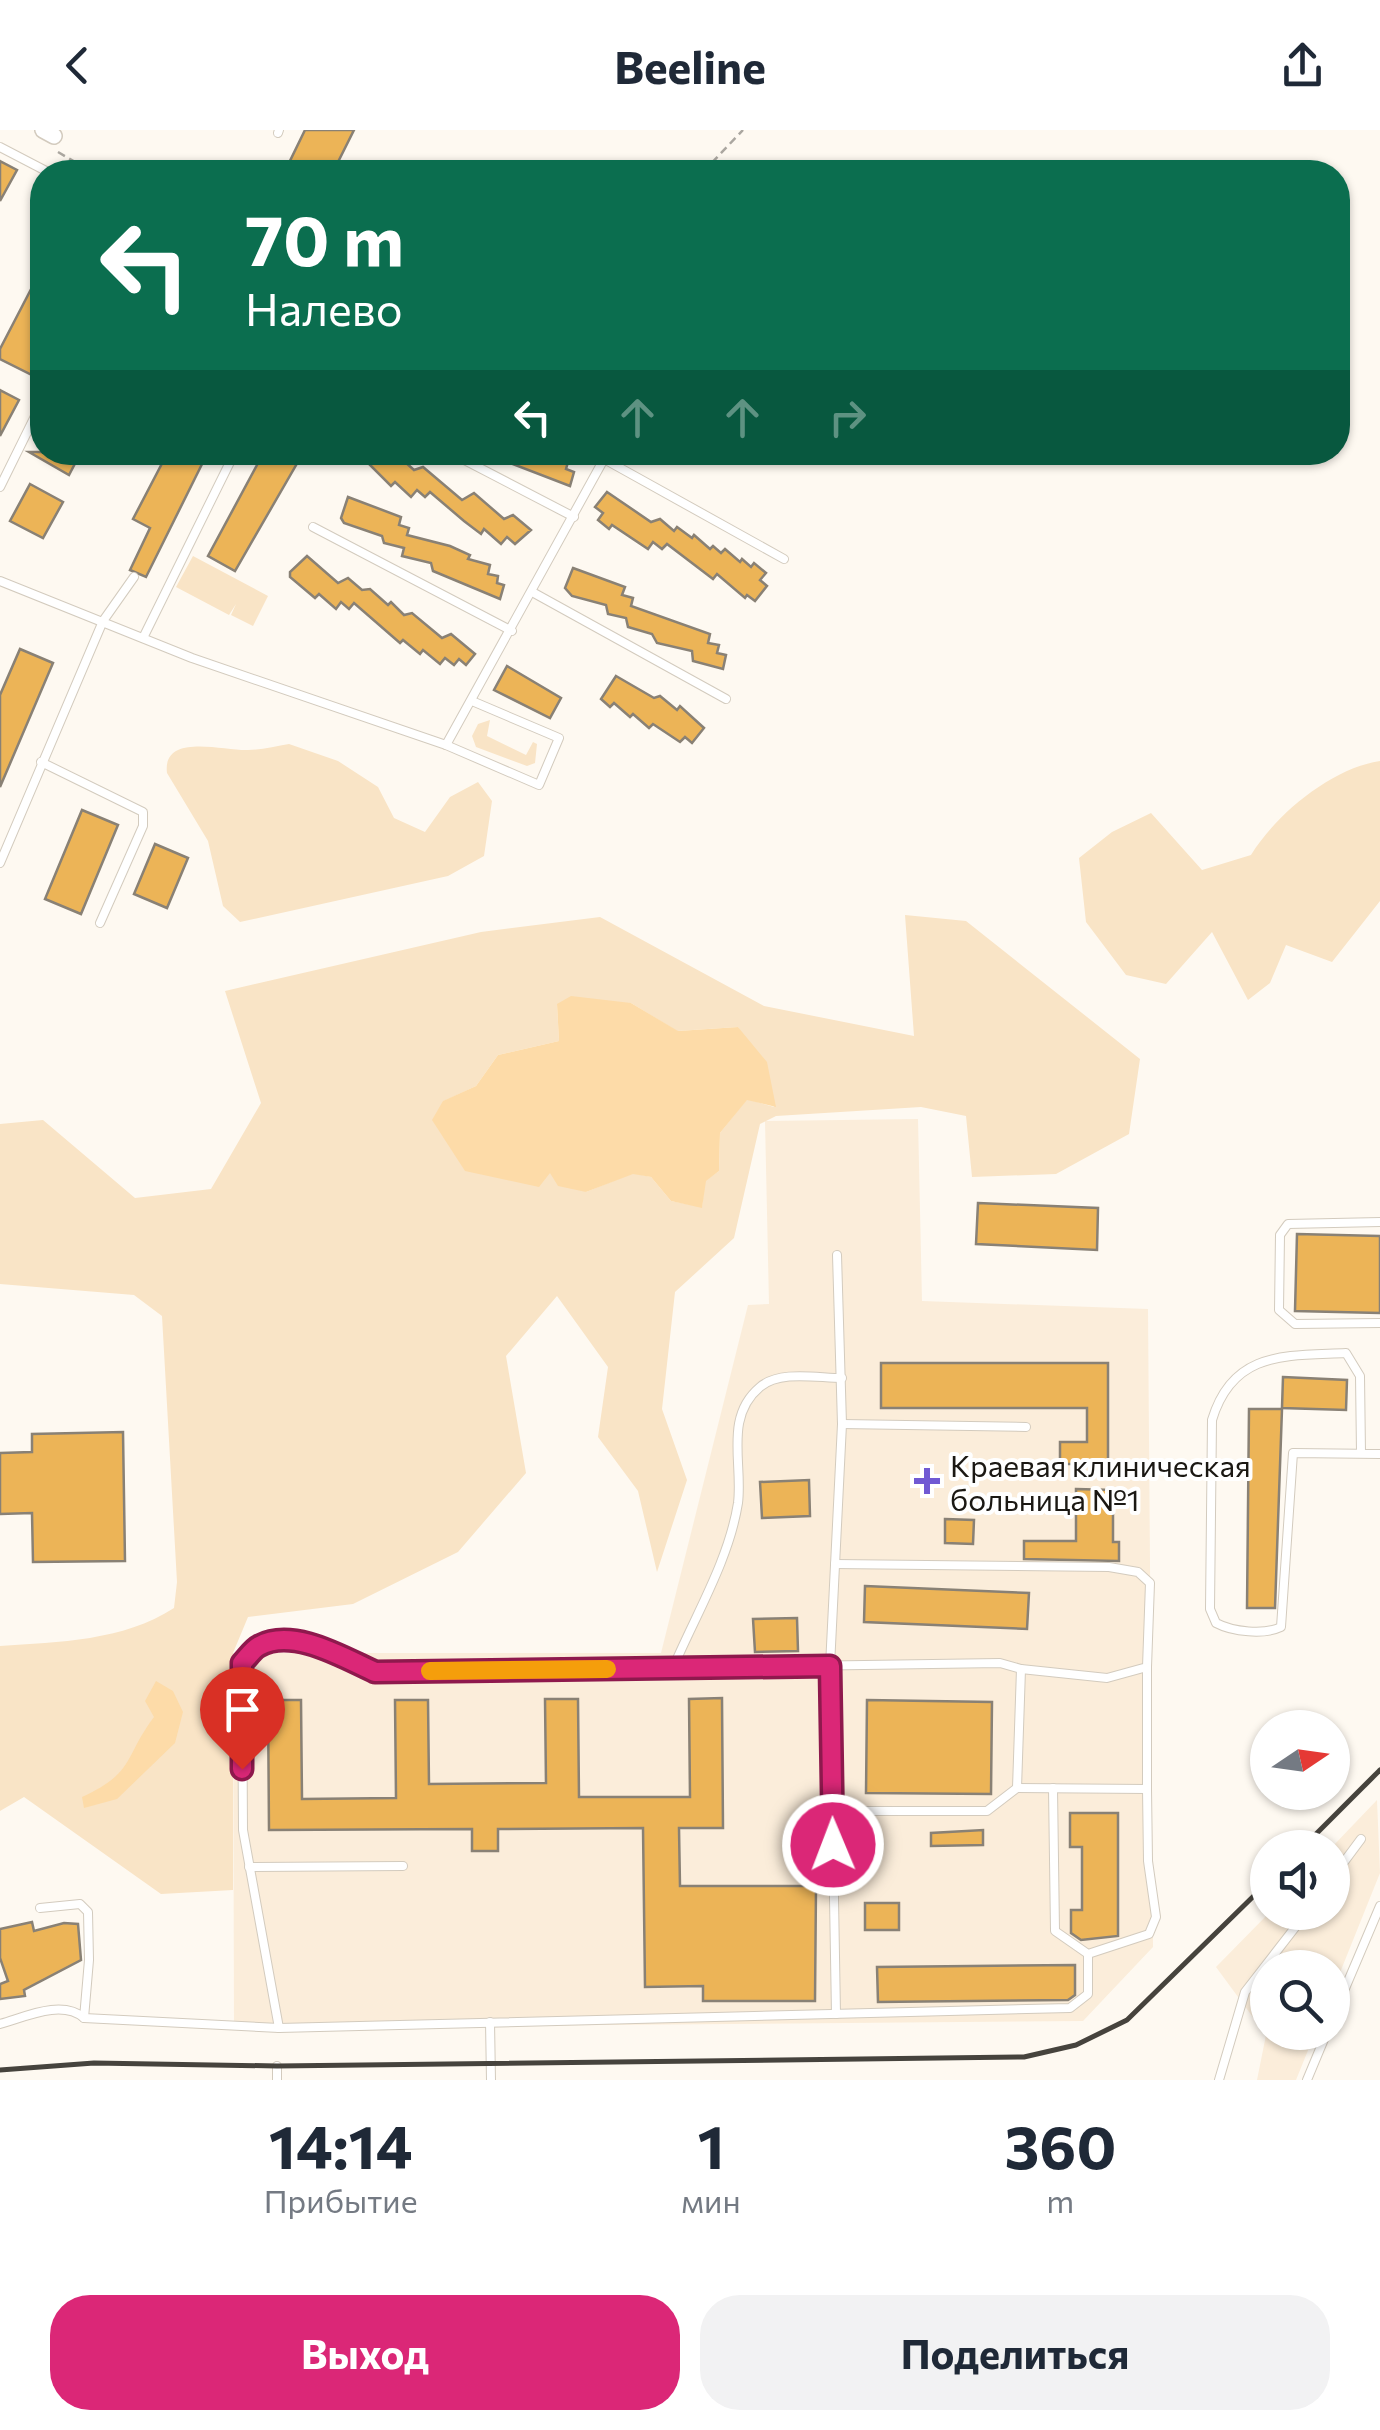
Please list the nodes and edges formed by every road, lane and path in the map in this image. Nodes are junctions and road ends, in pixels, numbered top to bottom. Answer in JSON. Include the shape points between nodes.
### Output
{"nodes":[{"id":1,"x":743,"y":130,"type":"edge"},
{"id":2,"x":0,"y":147,"type":"edge"},
{"id":3,"x":60,"y":156,"type":"dead end"},
{"id":4,"x":68,"y":160,"type":"edge"},
{"id":5,"x":714,"y":160,"type":"edge"},
{"id":6,"x":30,"y":163,"type":"edge"},
{"id":7,"x":30,"y":426,"type":"edge"},
{"id":8,"x":229,"y":465,"type":"edge"},
{"id":9,"x":474,"y":465,"type":"edge"},
{"id":10,"x":601,"y":465,"type":"edge"},
{"id":11,"x":613,"y":465,"type":"edge"},
{"id":12,"x":0,"y":487,"type":"edge"},
{"id":13,"x":574,"y":517,"type":"junction"},
{"id":14,"x":313,"y":527,"type":"dead end"},
{"id":15,"x":784,"y":559,"type":"dead end"},
{"id":16,"x":134,"y":577,"type":"dead end"},
{"id":17,"x":0,"y":581,"type":"edge"},
{"id":18,"x":534,"y":593,"type":"junction"},
{"id":19,"x":103,"y":622,"type":"junction"},
{"id":20,"x":512,"y":631,"type":"junction"},
{"id":21,"x":143,"y":638,"type":"junction"},
{"id":22,"x":726,"y":699,"type":"dead end"},
{"id":23,"x":472,"y":701,"type":"junction"},
{"id":24,"x":446,"y":746,"type":"junction"},
{"id":25,"x":41,"y":762,"type":"junction"},
{"id":26,"x":0,"y":863,"type":"edge"},
{"id":27,"x":100,"y":923,"type":"dead end"},
{"id":28,"x":1380,"y":1222,"type":"edge"},
{"id":29,"x":837,"y":1255,"type":"dead end"},
{"id":30,"x":1380,"y":1323,"type":"edge"},
{"id":31,"x":842,"y":1378,"type":"junction"},
{"id":32,"x":842,"y":1424,"type":"junction"},
{"id":33,"x":1026,"y":1427,"type":"dead end"},
{"id":34,"x":1361,"y":1453,"type":"junction"},
{"id":35,"x":1380,"y":1454,"type":"edge"},
{"id":36,"x":835,"y":1564,"type":"junction"},
{"id":37,"x":830,"y":1666,"type":"junction"},
{"id":38,"x":672,"y":1668,"type":"junction"},
{"id":39,"x":1147,"y":1668,"type":"junction"},
{"id":40,"x":1021,"y":1669,"type":"junction"},
{"id":41,"x":1017,"y":1788,"type":"junction"},
{"id":42,"x":1053,"y":1788,"type":"junction"},
{"id":43,"x":1147,"y":1789,"type":"junction"},
{"id":44,"x":832,"y":1811,"type":"junction"},
{"id":45,"x":1362,"y":1840,"type":"dead end"},
{"id":46,"x":1350,"y":1855,"type":"edge"},
{"id":47,"x":403,"y":1866,"type":"dead end"},
{"id":48,"x":250,"y":1867,"type":"junction"},
{"id":49,"x":1380,"y":1906,"type":"edge"},
{"id":50,"x":40,"y":1908,"type":"dead end"},
{"id":51,"x":1293,"y":1930,"type":"edge"},
{"id":52,"x":1088,"y":1954,"type":"junction"},
{"id":53,"x":1350,"y":1977,"type":"edge"},
{"id":54,"x":836,"y":2014,"type":"junction"},
{"id":55,"x":84,"y":2018,"type":"junction"},
{"id":56,"x":490,"y":2022,"type":"junction"},
{"id":57,"x":0,"y":2024,"type":"edge"},
{"id":58,"x":279,"y":2028,"type":"junction"},
{"id":59,"x":1320,"y":2050,"type":"edge"},
{"id":60,"x":277,"y":2066,"type":"dead end"},
{"id":61,"x":277,"y":2080,"type":"edge"},
{"id":62,"x":491,"y":2080,"type":"edge"},
{"id":63,"x":1219,"y":2080,"type":"edge"},
{"id":64,"x":1307,"y":2080,"type":"edge"}],
"edges":[{"from":1,"to":5,"type":"path"},
{"from":2,"to":6,"type":"lane"},
{"from":3,"to":4,"type":"path"},
{"from":7,"to":12,"type":"lane"},
{"from":8,"to":21,"type":"lane"},
{"from":9,"to":13,"type":"lane"},
{"from":10,"to":13,"type":"lane"},
{"from":11,"to":15,"type":"lane"},
{"from":13,"to":18,"type":"lane"},
{"from":14,"to":20,"type":"lane"},
{"from":16,"to":19,"type":"lane"},
{"from":17,"to":19,"type":"lane"},
{"from":18,"to":20,"type":"lane"},
{"from":18,"to":22,"type":"lane"},
{"from":19,"to":21,"type":"lane"},
{"from":19,"to":25,"type":"lane"},
{"from":20,"to":23,"type":"lane"},
{"from":21,"to":24,"type":"lane"},
{"from":23,"to":24,"type":"lane"},
{"from":23,"to":24,"type":"lane","via":[[559,738],[539,785]]},
{"from":25,"to":26,"type":"lane"},
{"from":25,"to":27,"type":"lane","via":[[143,812],[143,826]]},
{"from":28,"to":30,"type":"lane","via":[[1288,1224],[1280,1235],[1279,1310],[1295,1324]]},
{"from":29,"to":31,"type":"lane"},
{"from":31,"to":32,"type":"lane"},
{"from":31,"to":38,"type":"lane","via":[[780,1378],[746,1402],[737,1421],[738,1502],[727,1544]]},
{"from":32,"to":33,"type":"lane"},
{"from":32,"to":36,"type":"lane"},
{"from":34,"to":34,"type":"lane","via":[[1360,1376],[1346,1353],[1268,1357],[1217,1403],[1210,1590],[1216,1623],[1271,1632],[1282,1627],[1292,1453]]},
{"from":34,"to":35,"type":"lane"},
{"from":36,"to":37,"type":"lane"},
{"from":36,"to":39,"type":"lane","via":[[1138,1572],[1150,1584]]},
{"from":37,"to":38,"type":"lane"},
{"from":37,"to":40,"type":"lane","via":[[1000,1663]]},
{"from":37,"to":44,"type":"lane"},
{"from":38,"to":48,"type":"lane","via":[[375,1672],[324,1649],[260,1645],[242,1663],[242,1830]]},
{"from":39,"to":40,"type":"lane","via":[[1107,1678]]},
{"from":39,"to":43,"type":"lane"},
{"from":40,"to":41,"type":"lane"},
{"from":41,"to":42,"type":"lane"},
{"from":41,"to":44,"type":"lane","via":[[988,1811]]},
{"from":42,"to":43,"type":"lane"},
{"from":42,"to":52,"type":"lane","via":[[1055,1932]]},
{"from":43,"to":52,"type":"lane","via":[[1156,1917],[1149,1934]]},
{"from":44,"to":54,"type":"lane"},
{"from":45,"to":46,"type":"lane"},
{"from":47,"to":48,"type":"lane"},
{"from":48,"to":58,"type":"lane"},
{"from":49,"to":53,"type":"lane"},
{"from":50,"to":55,"type":"lane","via":[[80,1904],[88,1912]]},
{"from":51,"to":63,"type":"lane","via":[[1245,1992]]},
{"from":52,"to":54,"type":"lane","via":[[1088,1994],[1070,2008]]},
{"from":54,"to":56,"type":"lane"},
{"from":55,"to":57,"type":"lane","via":[[60,2009]]},
{"from":55,"to":58,"type":"lane"},
{"from":56,"to":58,"type":"lane"},
{"from":56,"to":62,"type":"lane"},
{"from":59,"to":64,"type":"lane"},
{"from":60,"to":61,"type":"lane"}]}
